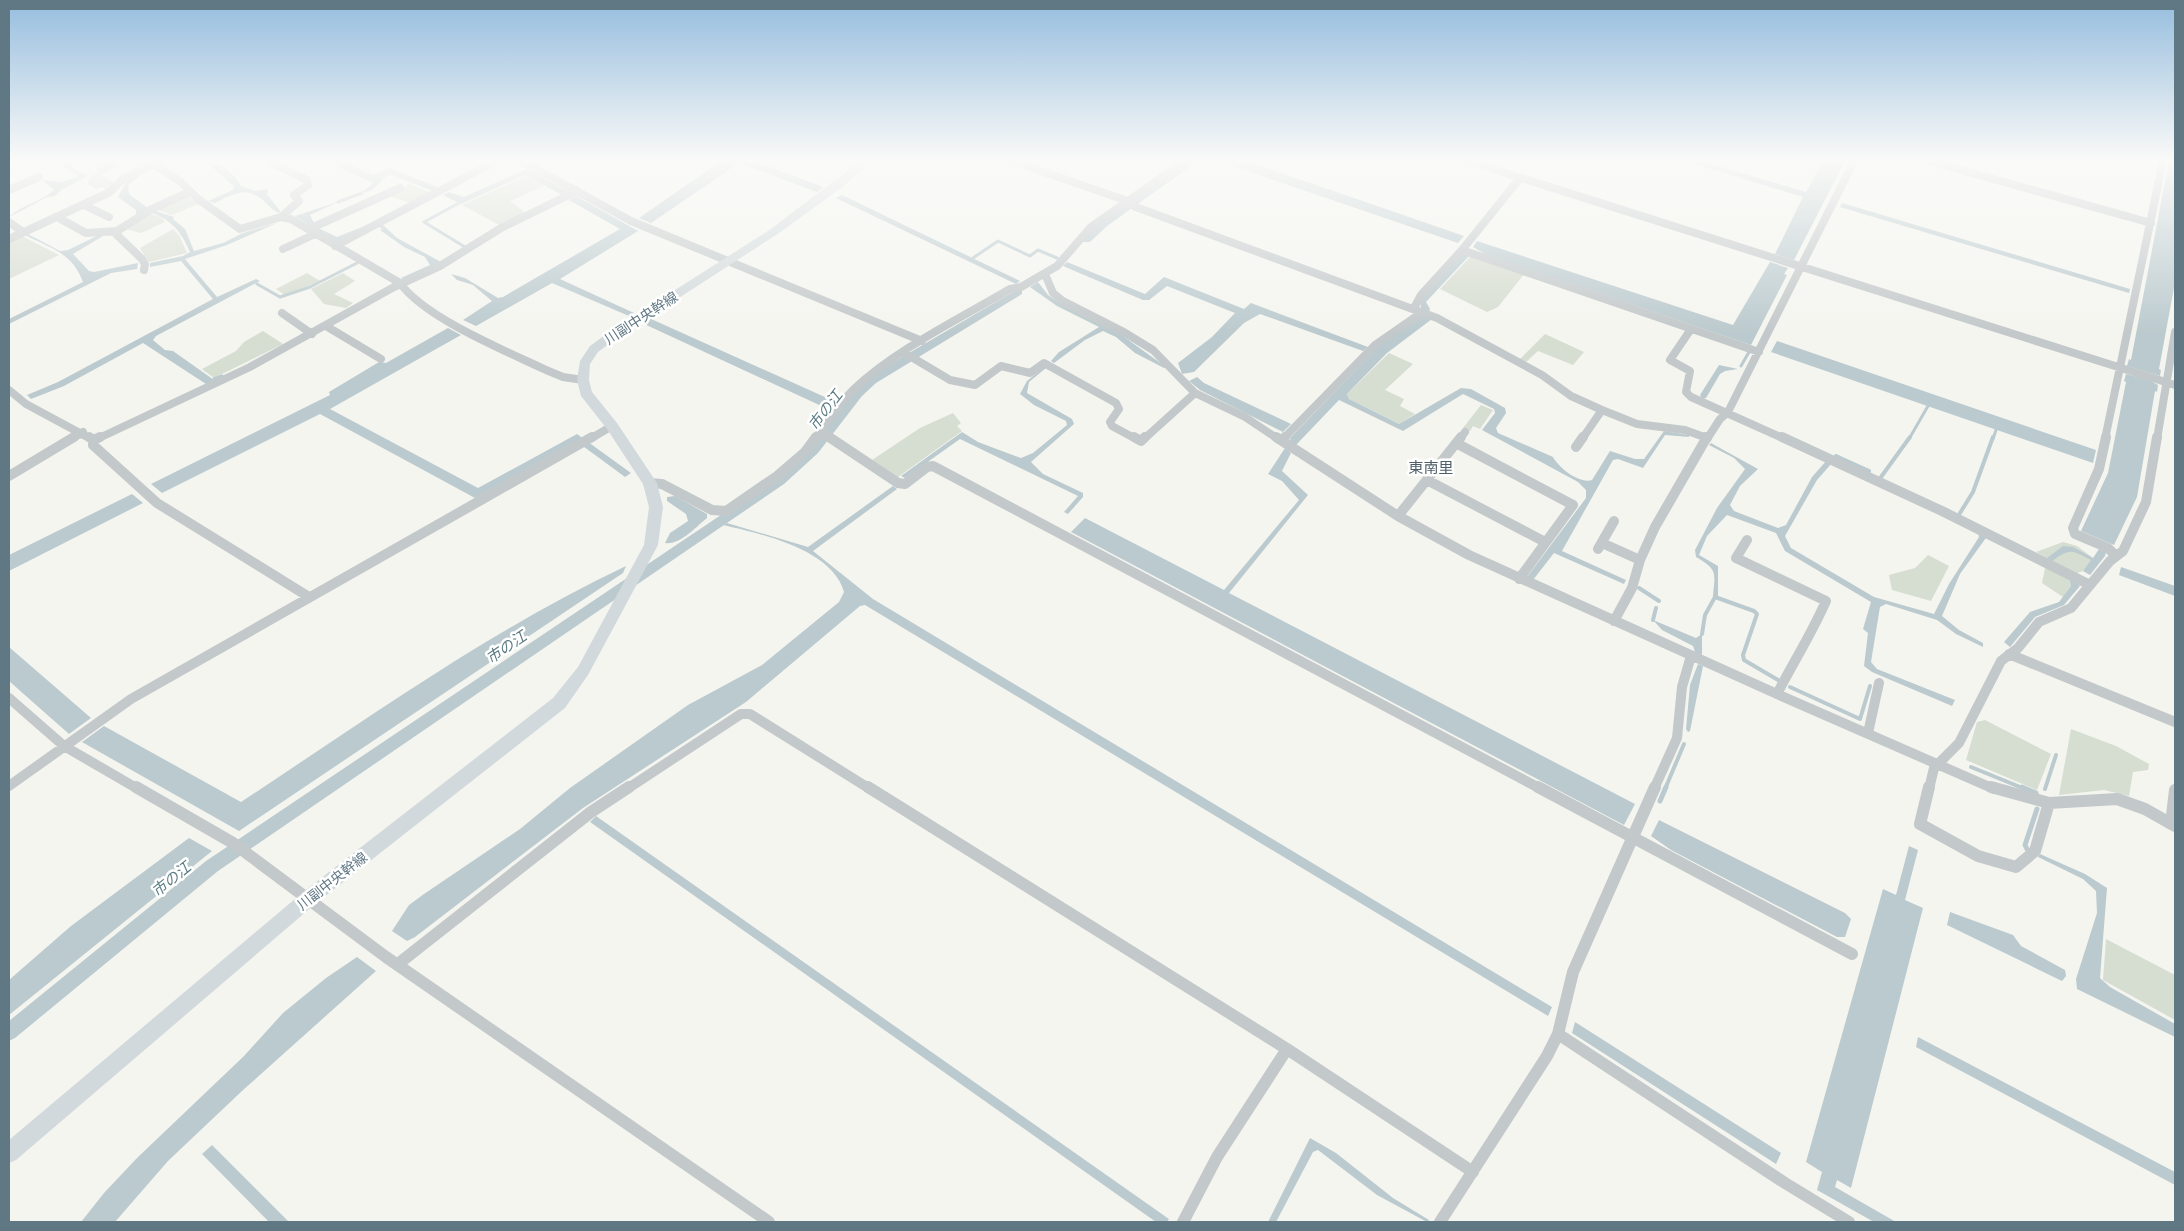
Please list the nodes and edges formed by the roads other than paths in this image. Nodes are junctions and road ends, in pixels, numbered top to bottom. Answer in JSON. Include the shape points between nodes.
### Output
{"nodes":[{"id":1,"x":54,"y":218,"type":"edge"},
{"id":2,"x":60,"y":218,"type":"edge"},
{"id":3,"x":137,"y":218,"type":"edge"},
{"id":4,"x":225,"y":218,"type":"edge"},
{"id":5,"x":278,"y":218,"type":"edge"},
{"id":6,"x":287,"y":218,"type":"edge"},
{"id":7,"x":332,"y":218,"type":"edge"},
{"id":8,"x":387,"y":218,"type":"edge"},
{"id":9,"x":521,"y":218,"type":"edge"},
{"id":10,"x":626,"y":218,"type":"edge"},
{"id":11,"x":792,"y":218,"type":"edge"},
{"id":12,"x":1103,"y":218,"type":"edge"},
{"id":13,"x":1167,"y":218,"type":"edge"},
{"id":14,"x":1487,"y":218,"type":"edge"},
{"id":15,"x":1648,"y":218,"type":"edge"},
{"id":16,"x":1826,"y":218,"type":"edge"},
{"id":17,"x":2135,"y":218,"type":"edge"},
{"id":18,"x":2152,"y":218,"type":"edge"},
{"id":19,"x":9,"y":222,"type":"edge"},
{"id":20,"x":2151,"y":223,"type":"junction"},
{"id":21,"x":117,"y":230,"type":"junction"},
{"id":22,"x":312,"y":231,"type":"junction"},
{"id":23,"x":23,"y":232,"type":"junction"},
{"id":24,"x":9,"y":239,"type":"edge"},
{"id":25,"x":335,"y":246,"type":"junction"},
{"id":26,"x":283,"y":249,"type":"dead end"},
{"id":27,"x":1462,"y":250,"type":"junction"},
{"id":28,"x":728,"y":261,"type":"junction"},
{"id":29,"x":1802,"y":267,"type":"junction"},
{"id":30,"x":144,"y":270,"type":"dead end"},
{"id":31,"x":1045,"y":274,"type":"junction"},
{"id":32,"x":400,"y":284,"type":"junction"},
{"id":33,"x":1418,"y":310,"type":"junction"},
{"id":34,"x":282,"y":313,"type":"dead end"},
{"id":35,"x":326,"y":326,"type":"junction"},
{"id":36,"x":1691,"y":329,"type":"junction"},
{"id":37,"x":2175,"y":332,"type":"edge"},
{"id":38,"x":312,"y":334,"type":"junction"},
{"id":39,"x":922,"y":341,"type":"junction"},
{"id":40,"x":904,"y":352,"type":"junction"},
{"id":41,"x":1759,"y":352,"type":"junction"},
{"id":42,"x":381,"y":359,"type":"dead end"},
{"id":43,"x":2120,"y":368,"type":"junction"},
{"id":44,"x":583,"y":380,"type":"junction"},
{"id":45,"x":2171,"y":384,"type":"edge"},
{"id":46,"x":9,"y":390,"type":"edge"},
{"id":47,"x":1195,"y":393,"type":"junction"},
{"id":48,"x":1602,"y":410,"type":"junction"},
{"id":49,"x":1728,"y":412,"type":"junction"},
{"id":50,"x":612,"y":426,"type":"junction"},
{"id":51,"x":83,"y":432,"type":"junction"},
{"id":52,"x":1465,"y":432,"type":"dead end"},
{"id":53,"x":826,"y":434,"type":"junction"},
{"id":54,"x":1707,"y":438,"type":"junction"},
{"id":55,"x":94,"y":440,"type":"junction"},
{"id":56,"x":1282,"y":440,"type":"junction"},
{"id":57,"x":1456,"y":443,"type":"junction"},
{"id":58,"x":1576,"y":447,"type":"dead end"},
{"id":59,"x":9,"y":476,"type":"edge"},
{"id":60,"x":1427,"y":480,"type":"junction"},
{"id":61,"x":650,"y":483,"type":"junction"},
{"id":62,"x":1398,"y":516,"type":"junction"},
{"id":63,"x":1614,"y":521,"type":"dead end"},
{"id":64,"x":1747,"y":540,"type":"dead end"},
{"id":65,"x":1546,"y":542,"type":"junction"},
{"id":66,"x":2116,"y":556,"type":"junction"},
{"id":67,"x":1640,"y":560,"type":"junction"},
{"id":68,"x":1519,"y":579,"type":"junction"},
{"id":69,"x":2090,"y":585,"type":"junction"},
{"id":70,"x":309,"y":597,"type":"junction"},
{"id":71,"x":1614,"y":621,"type":"junction"},
{"id":72,"x":2009,"y":654,"type":"junction"},
{"id":73,"x":1691,"y":656,"type":"junction"},
{"id":74,"x":1879,"y":683,"type":"dead end"},
{"id":75,"x":1777,"y":694,"type":"junction"},
{"id":76,"x":9,"y":698,"type":"edge"},
{"id":77,"x":2175,"y":722,"type":"edge"},
{"id":78,"x":1868,"y":733,"type":"junction"},
{"id":79,"x":64,"y":746,"type":"junction"},
{"id":80,"x":1940,"y":764,"type":"junction"},
{"id":81,"x":9,"y":786,"type":"edge"},
{"id":82,"x":2175,"y":790,"type":"edge"},
{"id":83,"x":2050,"y":803,"type":"junction"},
{"id":84,"x":2173,"y":825,"type":"edge"},
{"id":85,"x":1632,"y":839,"type":"junction"},
{"id":86,"x":308,"y":899,"type":"junction"},
{"id":87,"x":1852,"y":954,"type":"dead end"},
{"id":88,"x":398,"y":964,"type":"junction"},
{"id":89,"x":1558,"y":1034,"type":"junction"},
{"id":90,"x":1287,"y":1049,"type":"junction"},
{"id":91,"x":9,"y":1153,"type":"edge"},
{"id":92,"x":1473,"y":1172,"type":"junction"},
{"id":93,"x":769,"y":1222,"type":"edge"},
{"id":94,"x":1183,"y":1222,"type":"edge"},
{"id":95,"x":1440,"y":1222,"type":"edge"},
{"id":96,"x":1850,"y":1222,"type":"edge"}],
"edges":[{"from":1,"to":23,"type":"street"},
{"from":2,"to":21,"type":"street","via":[[86,233]]},
{"from":3,"to":21,"type":"street"},
{"from":4,"to":5,"type":"street","via":[[240,229]]},
{"from":6,"to":22,"type":"street"},
{"from":7,"to":22,"type":"street"},
{"from":8,"to":25,"type":"street"},
{"from":9,"to":32,"type":"street","via":[[428,273]]},
{"from":10,"to":28,"type":"street"},
{"from":11,"to":28,"type":"street","name":"川副中央幹線"},
{"from":12,"to":31,"type":"street"},
{"from":13,"to":33,"type":"street"},
{"from":14,"to":27,"type":"street"},
{"from":15,"to":29,"type":"street"},
{"from":16,"to":29,"type":"street"},
{"from":17,"to":20,"type":"street"},
{"from":18,"to":20,"type":"street"},
{"from":19,"to":23,"type":"street"},
{"from":20,"to":43,"type":"street"},
{"from":21,"to":30,"type":"street","via":[[116,234],[136,251],[145,264]]},
{"from":22,"to":25,"type":"street"},
{"from":22,"to":26,"type":"street"},
{"from":23,"to":24,"type":"street"},
{"from":25,"to":32,"type":"street"},
{"from":27,"to":33,"type":"street","via":[[1421,295]]},
{"from":27,"to":36,"type":"street"},
{"from":28,"to":39,"type":"street"},
{"from":28,"to":44,"type":"street","name":"川副中央幹線","via":[[594,349],[584,364]]},
{"from":29,"to":41,"type":"street"},
{"from":29,"to":43,"type":"street"},
{"from":31,"to":39,"type":"street","via":[[1010,289]]},
{"from":31,"to":47,"type":"street","via":[[1054,293],[1063,301],[1153,350]]},
{"from":32,"to":35,"type":"street"},
{"from":32,"to":44,"type":"street","via":[[404,292],[449,323],[562,377]]},
{"from":33,"to":48,"type":"street","via":[[1463,331],[1542,375],[1571,396]]},
{"from":33,"to":56,"type":"street","via":[[1375,344]]},
{"from":34,"to":38,"type":"street"},
{"from":35,"to":38,"type":"street"},
{"from":35,"to":42,"type":"street"},
{"from":36,"to":41,"type":"street"},
{"from":36,"to":49,"type":"street","via":[[1670,360],[1690,371],[1686,392],[1691,397]]},
{"from":37,"to":45,"type":"street"},
{"from":38,"to":55,"type":"street","via":[[250,367]]},
{"from":39,"to":40,"type":"street"},
{"from":40,"to":47,"type":"street","via":[[950,380],[975,385],[1001,366],[1030,373],[1044,363],[1116,403],[1119,410],[1110,422],[1112,426],[1141,441]]},
{"from":40,"to":53,"type":"street","via":[[851,392]]},
{"from":41,"to":49,"type":"street"},
{"from":43,"to":45,"type":"street"},
{"from":43,"to":66,"type":"street","via":[[2099,469],[2073,528],[2075,534],[2108,548]]},
{"from":44,"to":50,"type":"street","via":[[586,393]]},
{"from":45,"to":66,"type":"street","via":[[2146,502],[2123,551]]},
{"from":46,"to":51,"type":"street","via":[[26,404]]},
{"from":47,"to":56,"type":"street","via":[[1245,416]]},
{"from":48,"to":54,"type":"street","via":[[1637,424],[1686,430]]},
{"from":48,"to":58,"type":"street"},
{"from":49,"to":54,"type":"street"},
{"from":49,"to":69,"type":"street","via":[[1958,516]]},
{"from":50,"to":61,"type":"street"},
{"from":50,"to":70,"type":"street"},
{"from":51,"to":55,"type":"street"},
{"from":51,"to":59,"type":"street"},
{"from":52,"to":57,"type":"street"},
{"from":53,"to":61,"type":"street","via":[[777,476],[726,511],[712,510],[662,484]]},
{"from":53,"to":85,"type":"street","via":[[898,483],[906,484],[933,466]]},
{"from":54,"to":67,"type":"street","via":[[1655,527]]},
{"from":55,"to":70,"type":"street","via":[[93,445],[157,503]]},
{"from":56,"to":62,"type":"street"},
{"from":57,"to":60,"type":"street"},
{"from":57,"to":65,"type":"street","via":[[1573,504]]},
{"from":60,"to":62,"type":"street"},
{"from":60,"to":65,"type":"street"},
{"from":61,"to":86,"type":"street","name":"川副中央幹線","via":[[656,507],[652,545],[583,671],[559,703]]},
{"from":62,"to":68,"type":"street"},
{"from":63,"to":67,"type":"street","via":[[1600,546]]},
{"from":64,"to":75,"type":"street","via":[[1736,558],[1826,601],[1818,622],[1798,652]]},
{"from":65,"to":68,"type":"street"},
{"from":66,"to":69,"type":"street"},
{"from":67,"to":71,"type":"street","via":[[1632,588]]},
{"from":68,"to":71,"type":"street"},
{"from":69,"to":72,"type":"street","via":[[2072,608],[2039,622]]},
{"from":70,"to":79,"type":"street","via":[[131,699]]},
{"from":71,"to":73,"type":"street"},
{"from":72,"to":77,"type":"street"},
{"from":72,"to":80,"type":"street","via":[[2001,661],[1959,743]]},
{"from":73,"to":75,"type":"street"},
{"from":73,"to":85,"type":"street","via":[[1682,687],[1677,738]]},
{"from":74,"to":78,"type":"street"},
{"from":75,"to":78,"type":"street"},
{"from":76,"to":79,"type":"street"},
{"from":78,"to":80,"type":"street"},
{"from":79,"to":81,"type":"street"},
{"from":79,"to":86,"type":"street","via":[[238,847]]},
{"from":80,"to":83,"type":"street","via":[[1995,789]]},
{"from":80,"to":83,"type":"street","via":[[1934,768],[1920,824],[1996,864],[2016,867],[2035,851]]},
{"from":82,"to":84,"type":"street"},
{"from":83,"to":84,"type":"street","via":[[2117,799],[2145,809]]},
{"from":85,"to":87,"type":"street"},
{"from":85,"to":89,"type":"street","via":[[1573,972]]},
{"from":86,"to":88,"type":"street"},
{"from":86,"to":91,"type":"street","name":"川副中央幹線"},
{"from":88,"to":90,"type":"street","via":[[591,812],[741,714],[750,714]]},
{"from":88,"to":93,"type":"street"},
{"from":89,"to":92,"type":"street"},
{"from":89,"to":96,"type":"street"},
{"from":90,"to":92,"type":"street"},
{"from":90,"to":94,"type":"street","via":[[1216,1157]]},
{"from":92,"to":95,"type":"street"}]}
